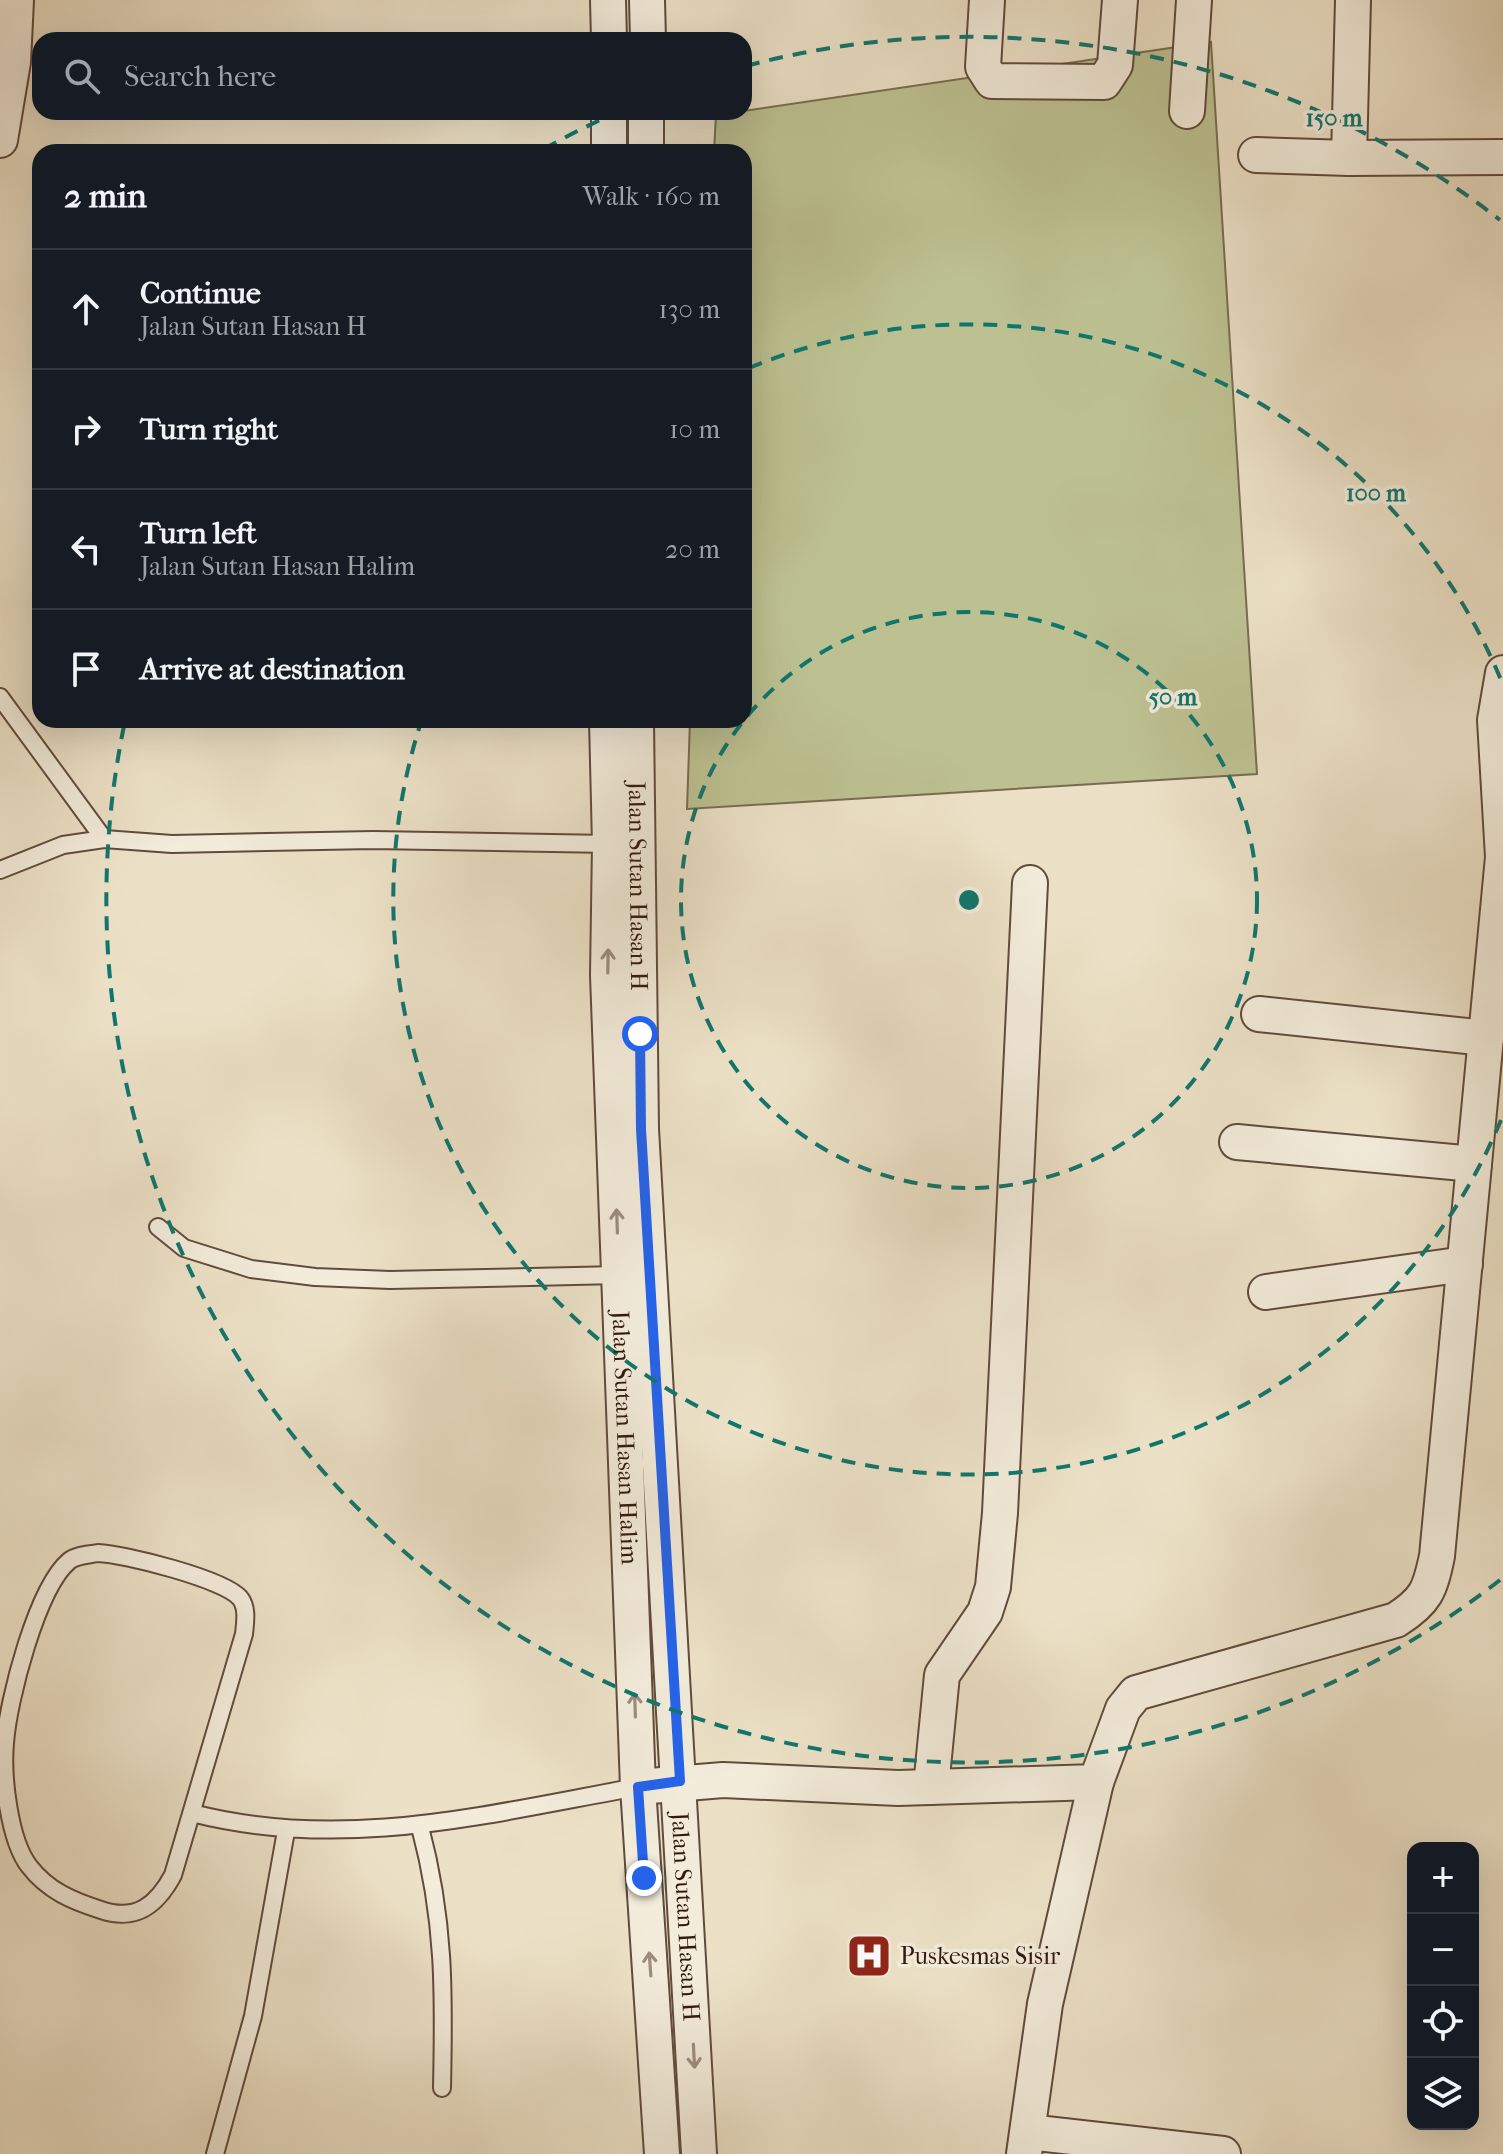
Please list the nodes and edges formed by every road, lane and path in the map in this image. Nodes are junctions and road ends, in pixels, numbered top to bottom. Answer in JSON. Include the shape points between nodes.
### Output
{"nodes":[{"id":1,"x":16,"y":0,"type":"edge"},
{"id":2,"x":608,"y":0,"type":"edge"},
{"id":3,"x":647,"y":0,"type":"edge"},
{"id":4,"x":987,"y":0,"type":"edge"},
{"id":5,"x":1120,"y":0,"type":"edge"},
{"id":6,"x":1194,"y":0,"type":"edge"},
{"id":7,"x":1353,"y":0,"type":"edge"},
{"id":8,"x":609,"y":32,"type":"edge"},
{"id":9,"x":648,"y":32,"type":"edge"},
{"id":10,"x":1187,"y":111,"type":"dead end"},
{"id":11,"x":609,"y":120,"type":"edge"},
{"id":12,"x":646,"y":120,"type":"edge"},
{"id":13,"x":0,"y":140,"type":"edge"},
{"id":14,"x":609,"y":144,"type":"edge"},
{"id":15,"x":646,"y":144,"type":"edge"},
{"id":16,"x":1256,"y":155,"type":"dead end"},
{"id":17,"x":1503,"y":157,"type":"edge"},
{"id":18,"x":1349,"y":158,"type":"junction"},
{"id":19,"x":1503,"y":673,"type":"edge"},
{"id":20,"x":0,"y":697,"type":"edge"},
{"id":21,"x":607,"y":728,"type":"edge"},
{"id":22,"x":636,"y":728,"type":"edge"},
{"id":23,"x":1500,"y":813,"type":"edge"},
{"id":24,"x":104,"y":839,"type":"junction"},
{"id":25,"x":610,"y":844,"type":"junction"},
{"id":26,"x":0,"y":870,"type":"edge"},
{"id":27,"x":1030,"y":883,"type":"dead end"},
{"id":28,"x":1259,"y":1014,"type":"dead end"},
{"id":29,"x":1486,"y":1038,"type":"junction"},
{"id":30,"x":1237,"y":1142,"type":"dead end"},
{"id":31,"x":1474,"y":1164,"type":"junction"},
{"id":32,"x":158,"y":1227,"type":"dead end"},
{"id":33,"x":1465,"y":1264,"type":"junction"},
{"id":34,"x":619,"y":1275,"type":"junction"},
{"id":35,"x":1266,"y":1292,"type":"dead end"},
{"id":36,"x":2,"y":1744,"type":"edge"},
{"id":37,"x":680,"y":1781,"type":"junction"},
{"id":38,"x":1096,"y":1782,"type":"junction"},
{"id":39,"x":638,"y":1787,"type":"junction"},
{"id":40,"x":931,"y":1787,"type":"junction"},
{"id":41,"x":192,"y":1813,"type":"junction"},
{"id":42,"x":420,"y":1827,"type":"junction"},
{"id":43,"x":286,"y":1831,"type":"junction"},
{"id":44,"x":442,"y":2088,"type":"dead end"},
{"id":45,"x":1026,"y":2143,"type":"edge"},
{"id":46,"x":215,"y":2154,"type":"edge"},
{"id":47,"x":662,"y":2154,"type":"edge"},
{"id":48,"x":699,"y":2154,"type":"edge"},
{"id":49,"x":1223,"y":2154,"type":"edge"}],
"edges":[{"from":1,"to":13,"type":"street","via":[[13,62]]},
{"from":2,"to":8,"type":"street"},
{"from":3,"to":9,"type":"street"},
{"from":4,"to":5,"type":"street","via":[[983,67],[992,81],[1104,82],[1115,65]]},
{"from":6,"to":10,"type":"street"},
{"from":7,"to":18,"type":"street"},
{"from":11,"to":14,"type":"street"},
{"from":12,"to":15,"type":"street"},
{"from":16,"to":18,"type":"street"},
{"from":17,"to":18,"type":"street"},
{"from":19,"to":23,"type":"street","via":[[1495,720]]},
{"from":20,"to":24,"type":"lane"},
{"from":21,"to":25,"type":"street","name":"Jalan Sutan Hasan Halim"},
{"from":22,"to":37,"type":"street","name":"Jalan Sutan Hasan H","via":[[641,1129]]},
{"from":23,"to":29,"type":"street","via":[[1503,857]]},
{"from":24,"to":25,"type":"lane","via":[[172,844]]},
{"from":24,"to":26,"type":"lane","via":[[63,845]]},
{"from":34,"to":25,"type":"street","name":"Jalan Sutan Hasan Halim","one_way":true,"via":[[608,975]]},
{"from":27,"to":40,"type":"street","via":[[993,1587],[972,1635],[942,1675]]},
{"from":28,"to":29,"type":"street"},
{"from":29,"to":31,"type":"street"},
{"from":30,"to":31,"type":"street"},
{"from":31,"to":33,"type":"street"},
{"from":32,"to":34,"type":"lane","via":[[184,1248],[251,1269],[315,1277]]},
{"from":33,"to":35,"type":"street"},
{"from":33,"to":38,"type":"street","via":[[1437,1556],[1432,1583],[1420,1604],[1396,1620],[1136,1693],[1123,1709]]},
{"from":39,"to":34,"type":"street","name":"Jalan Sutan Hasan Halim","one_way":true},
{"from":36,"to":41,"type":"lane","via":[[12,1828],[28,1865],[51,1889],[79,1903],[111,1913],[140,1912],[160,1899]]},
{"from":36,"to":41,"type":"lane","via":[[44,1594],[72,1558],[121,1554],[220,1585],[240,1598],[246,1614],[244,1634]]},
{"from":37,"to":39,"type":"street"},
{"from":37,"to":40,"type":"street"},
{"from":37,"to":48,"type":"street","name":"Jalan Sutan Hasan H","one_way":true},
{"from":38,"to":40,"type":"street"},
{"from":38,"to":45,"type":"street","via":[[1045,2004]]},
{"from":39,"to":42,"type":"lane"},
{"from":47,"to":39,"type":"street","name":"Jalan Sutan Hasan Halim","one_way":true},
{"from":41,"to":43,"type":"lane"},
{"from":42,"to":43,"type":"lane"},
{"from":42,"to":44,"type":"lane","via":[[433,1876],[445,1971]]},
{"from":43,"to":46,"type":"lane","via":[[253,2016]]},
{"from":45,"to":49,"type":"street"}]}
